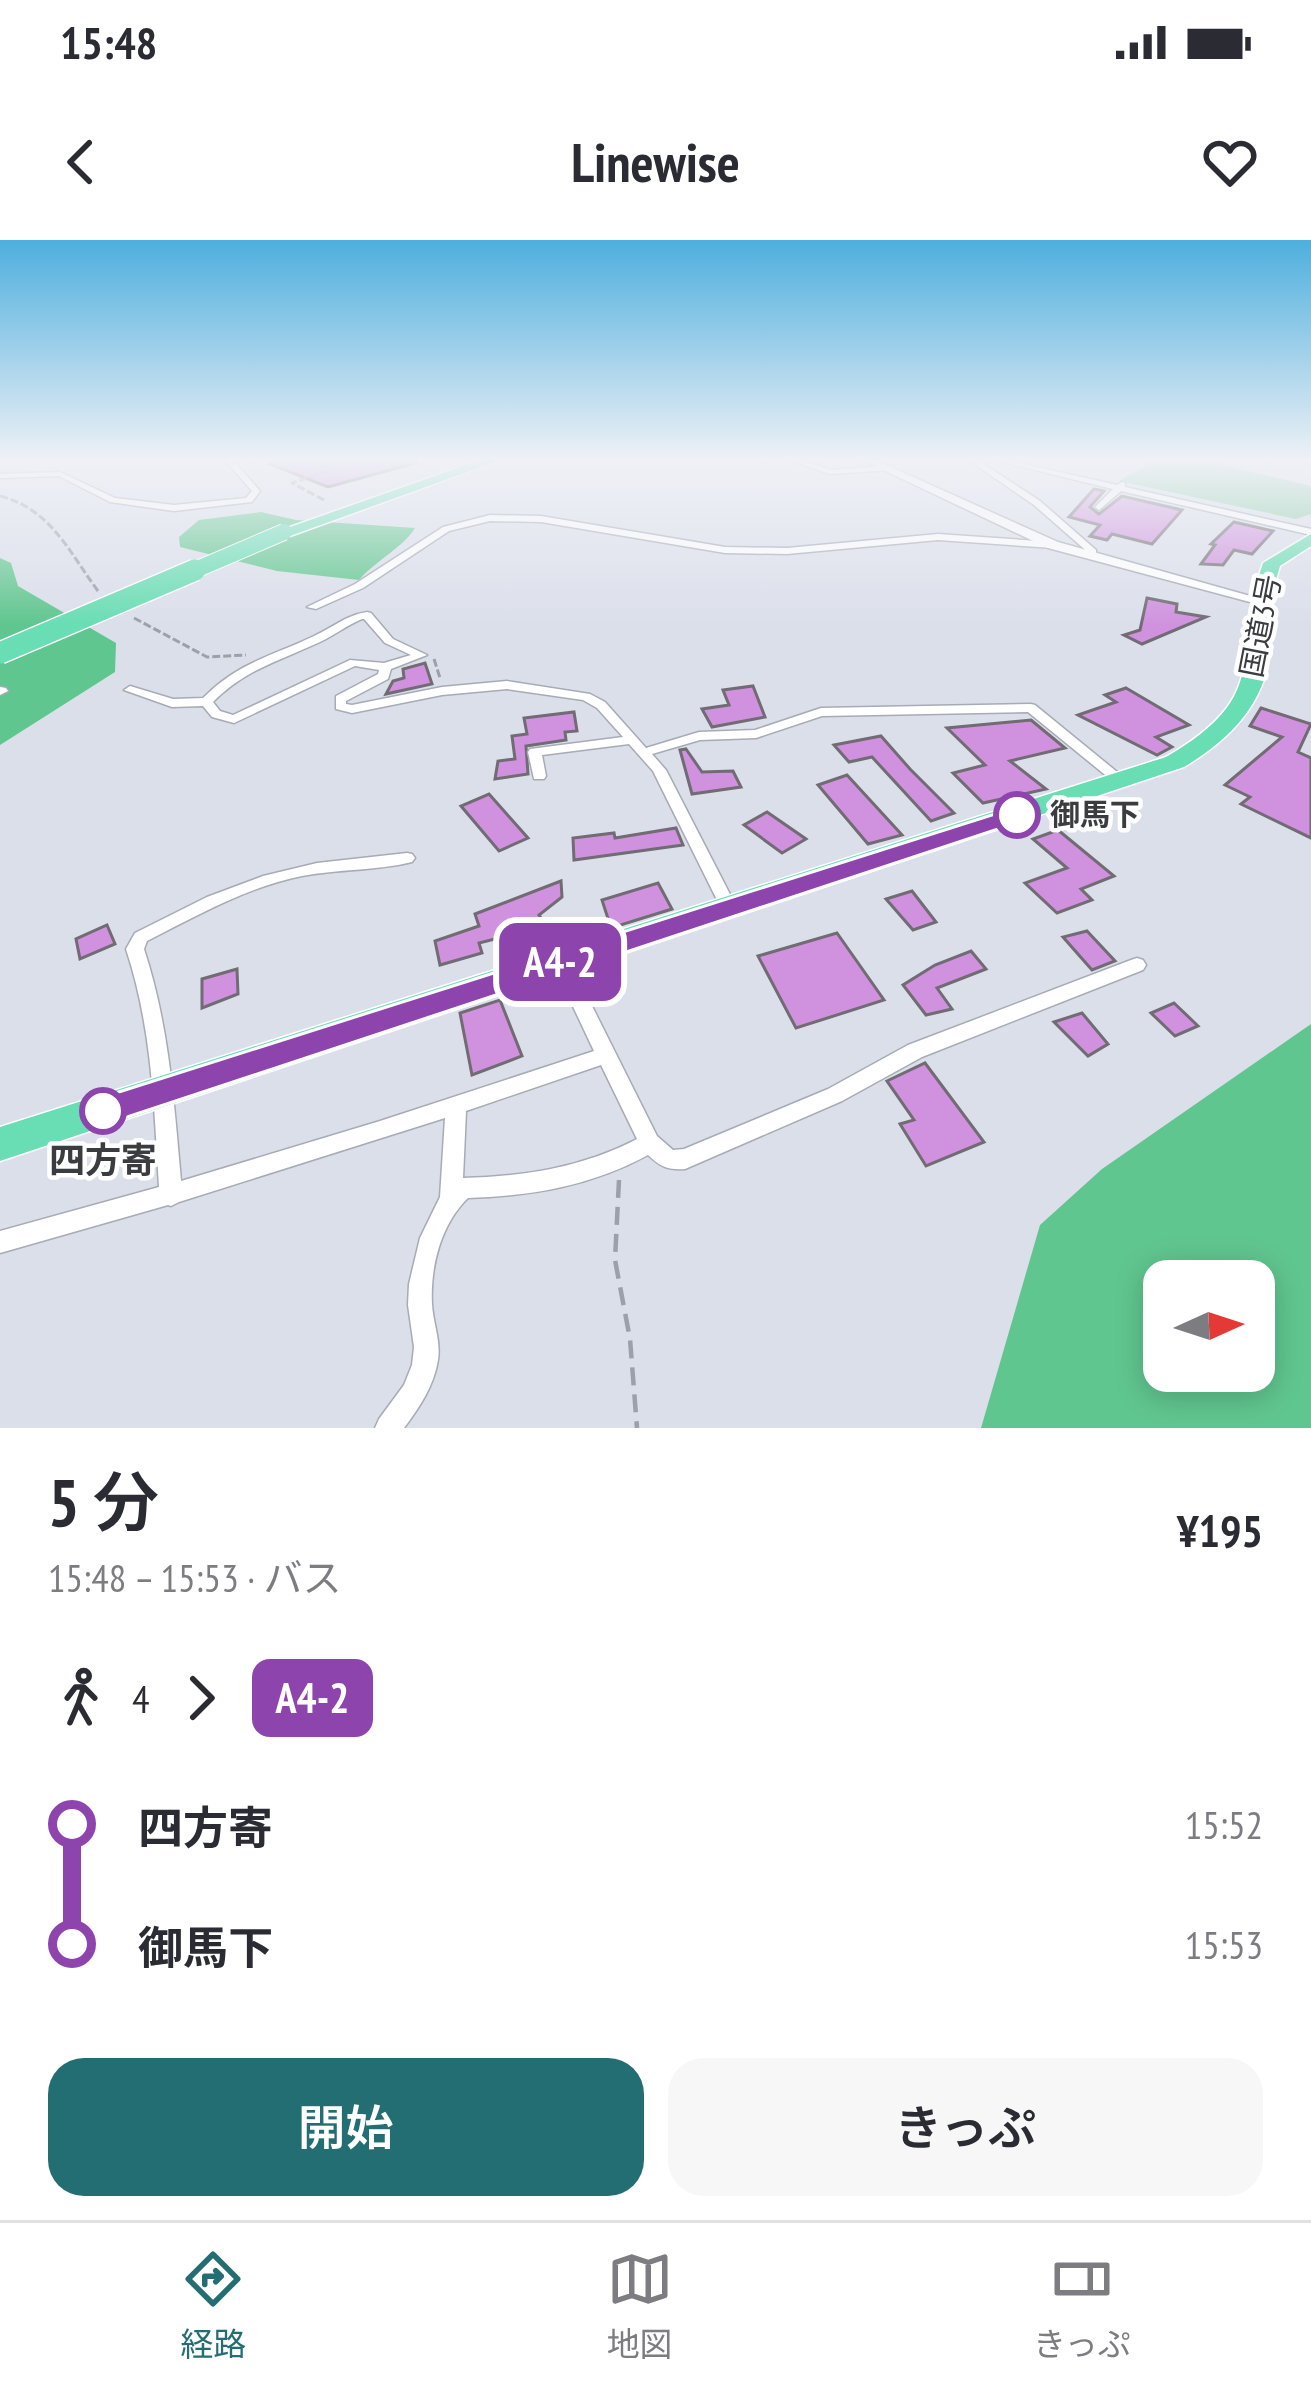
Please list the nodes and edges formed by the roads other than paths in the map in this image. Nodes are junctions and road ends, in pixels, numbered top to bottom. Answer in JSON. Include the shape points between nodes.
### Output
{"nodes":[{"id":1,"x":335,"y":514,"type":"edge"},
{"id":2,"x":993,"y":514,"type":"edge"},
{"id":3,"x":1050,"y":514,"type":"edge"},
{"id":4,"x":1235,"y":514,"type":"edge"},
{"id":5,"x":1311,"y":535,"type":"edge"},
{"id":6,"x":1053,"y":545,"type":"junction"},
{"id":7,"x":1093,"y":552,"type":"dead end"},
{"id":8,"x":1261,"y":601,"type":"junction"},
{"id":9,"x":312,"y":608,"type":"dead end"},
{"id":10,"x":0,"y":653,"type":"edge"},
{"id":11,"x":385,"y":667,"type":"junction"},
{"id":12,"x":130,"y":690,"type":"dead end"},
{"id":13,"x":206,"y":702,"type":"junction"},
{"id":14,"x":631,"y":740,"type":"junction"},
{"id":15,"x":644,"y":753,"type":"junction"},
{"id":16,"x":539,"y":776,"type":"dead end"},
{"id":17,"x":1120,"y":781,"type":"junction"},
{"id":18,"x":407,"y":858,"type":"dead end"},
{"id":19,"x":728,"y":906,"type":"junction"},
{"id":20,"x":561,"y":962,"type":"junction"},
{"id":21,"x":1137,"y":965,"type":"dead end"},
{"id":22,"x":606,"y":1055,"type":"junction"},
{"id":23,"x":162,"y":1092,"type":"junction"},
{"id":24,"x":456,"y":1105,"type":"junction"},
{"id":25,"x":650,"y":1143,"type":"junction"},
{"id":26,"x":0,"y":1144,"type":"edge"},
{"id":27,"x":171,"y":1196,"type":"junction"},
{"id":28,"x":452,"y":1197,"type":"junction"},
{"id":29,"x":0,"y":1243,"type":"edge"},
{"id":30,"x":388,"y":1428,"type":"edge"}],
"edges":[{"from":1,"to":10,"type":"highway","bridge":true},
{"from":2,"to":6,"type":"main road"},
{"from":3,"to":7,"type":"street"},
{"from":4,"to":5,"type":"street"},
{"from":5,"to":8,"type":"highway","name":"国道3号","via":[[1272,562]]},
{"from":6,"to":8,"type":"main road"},
{"from":6,"to":9,"type":"street","via":[[938,537],[725,550],[542,519],[490,518],[446,529]]},
{"from":8,"to":17,"type":"highway","name":"国道3号","via":[[1256,678],[1237,712],[1207,745]]},
{"from":11,"to":13,"type":"street","via":[[354,662],[234,719]]},
{"from":11,"to":13,"type":"street","via":[[421,655],[358,615],[254,662]]},
{"from":11,"to":14,"type":"street","via":[[384,676],[340,706],[507,685],[586,697]]},
{"from":12,"to":13,"type":"street","via":[[172,703]]},
{"from":14,"to":15,"type":"street"},
{"from":14,"to":16,"type":"street","via":[[535,752]]},
{"from":15,"to":17,"type":"street","via":[[699,736],[756,734],[821,712],[1031,708]]},
{"from":15,"to":19,"type":"street"},
{"from":17,"to":19,"type":"highway","name":"国道3号"},
{"from":18,"to":23,"type":"street","via":[[291,872],[141,937],[135,949],[148,983]]},
{"from":19,"to":20,"type":"highway","name":"国道3号"},
{"from":20,"to":22,"type":"street"},
{"from":20,"to":23,"type":"highway","name":"国道3号"},
{"from":21,"to":25,"type":"street","via":[[915,1051],[685,1159],[669,1160]]},
{"from":22,"to":24,"type":"street"},
{"from":22,"to":25,"type":"street"},
{"from":23,"to":26,"type":"highway","name":"国道3号"},
{"from":23,"to":27,"type":"street"},
{"from":24,"to":27,"type":"street"},
{"from":24,"to":28,"type":"street"},
{"from":25,"to":28,"type":"street","via":[[560,1182],[463,1188]]},
{"from":27,"to":29,"type":"street"},
{"from":28,"to":30,"type":"street","via":[[430,1241],[419,1301],[427,1352],[419,1386]]}]}
